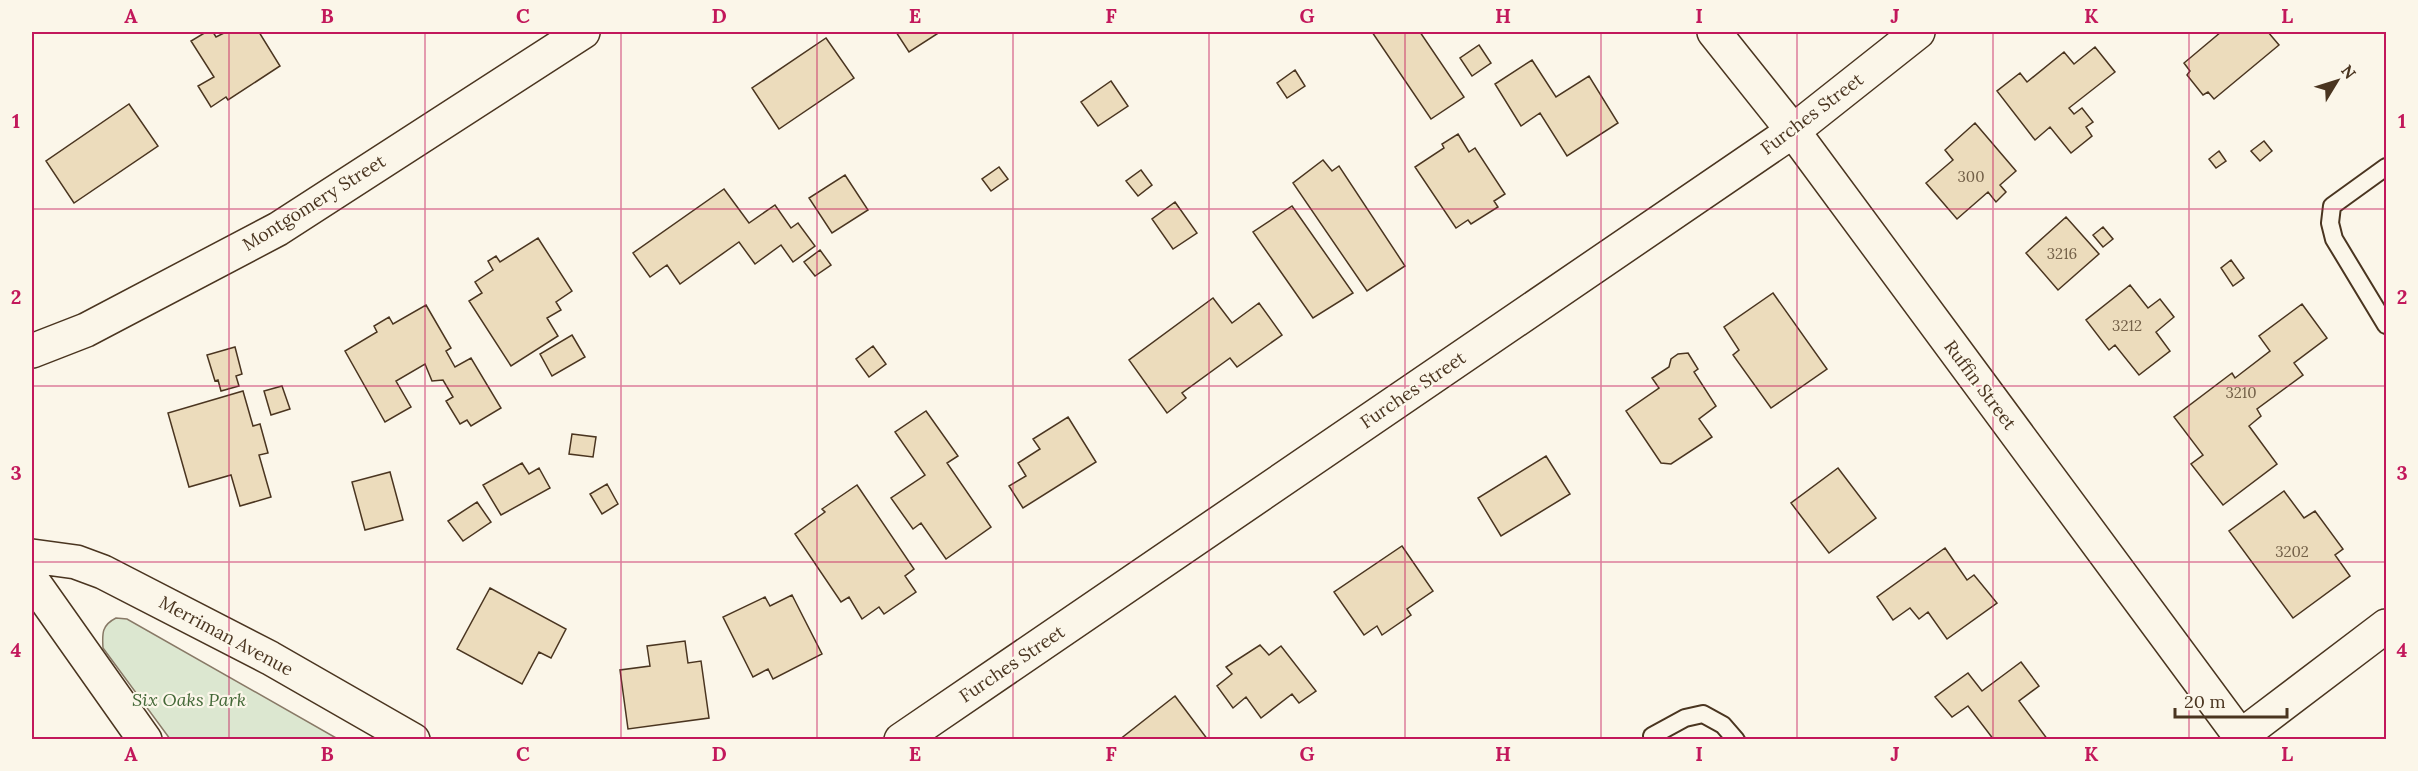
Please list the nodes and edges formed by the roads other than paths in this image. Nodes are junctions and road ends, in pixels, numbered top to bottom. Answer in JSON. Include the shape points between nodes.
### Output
{"nodes":[{"id":1,"x":584,"y":32,"type":"edge"},
{"id":2,"x":1714,"y":32,"type":"edge"},
{"id":3,"x":1917,"y":32,"type":"edge"},
{"id":4,"x":1793,"y":131,"type":"junction"},
{"id":5,"x":2386,"y":167,"type":"edge"},
{"id":6,"x":2386,"y":325,"type":"edge"},
{"id":7,"x":32,"y":351,"type":"edge"},
{"id":8,"x":32,"y":556,"type":"edge"},
{"id":9,"x":32,"y":580,"type":"edge"},
{"id":10,"x":2386,"y":626,"type":"edge"},
{"id":11,"x":1652,"y":736,"type":"dead end"},
{"id":12,"x":2242,"y":738,"type":"edge"},
{"id":13,"x":145,"y":740,"type":"edge"},
{"id":14,"x":413,"y":740,"type":"edge"},
{"id":15,"x":901,"y":740,"type":"edge"},
{"id":16,"x":1736,"y":740,"type":"edge"}],
"edges":[{"from":1,"to":7,"type":"street","name":"Montgomery Street","via":[[278,229],[86,330]]},
{"from":2,"to":4,"type":"street","name":"Ruffin Street"},
{"from":3,"to":4,"type":"street","name":"Furches Street"},
{"from":4,"to":12,"type":"street","name":"Ruffin Street"},
{"from":4,"to":15,"type":"street","name":"Furches Street"},
{"from":5,"to":6,"type":"lane","via":[[2332,206],[2330,223],[2338,246]]},
{"from":8,"to":14,"type":"street","name":"Merriman Avenue","via":[[76,562],[103,572],[270,658]]},
{"from":9,"to":13,"type":"street"},
{"from":10,"to":12,"type":"street"},
{"from":11,"to":16,"type":"lane","via":[[1685,718],[1703,714],[1723,725]]}]}
